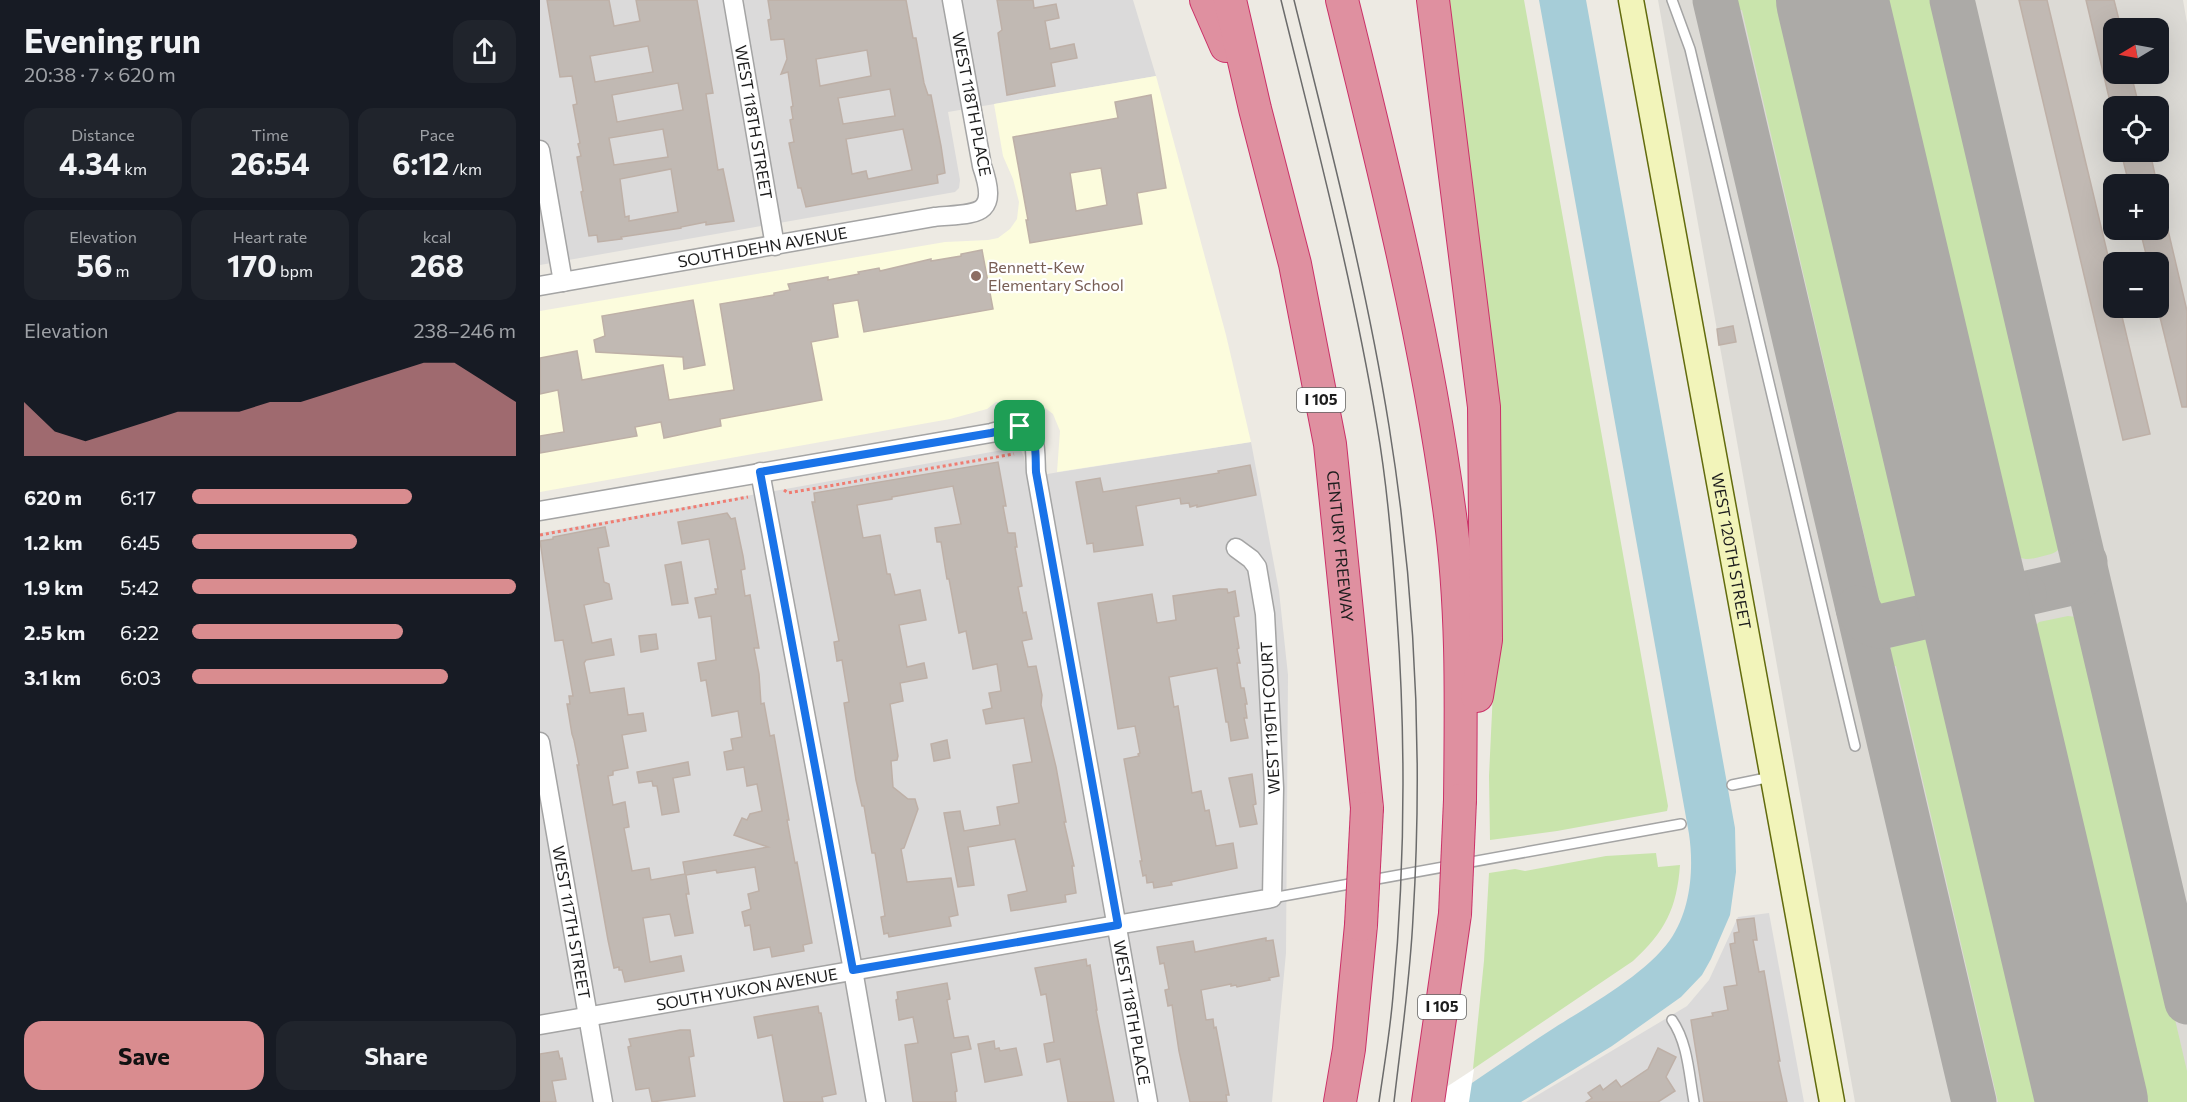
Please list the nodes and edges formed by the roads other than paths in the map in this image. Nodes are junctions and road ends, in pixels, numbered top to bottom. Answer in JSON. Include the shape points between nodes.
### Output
{"nodes":[{"id":1,"x":733,"y":0,"type":"edge"},
{"id":2,"x":952,"y":0,"type":"edge"},
{"id":3,"x":1206,"y":0,"type":"edge"},
{"id":4,"x":1230,"y":0,"type":"edge"},
{"id":5,"x":1342,"y":0,"type":"edge"},
{"id":6,"x":1433,"y":0,"type":"edge"},
{"id":7,"x":1631,"y":0,"type":"edge"},
{"id":8,"x":1672,"y":0,"type":"edge"},
{"id":9,"x":1255,"y":109,"type":"junction"},
{"id":10,"x":540,"y":150,"type":"edge"},
{"id":11,"x":984,"y":208,"type":"joint"},
{"id":12,"x":775,"y":246,"type":"junction"},
{"id":13,"x":563,"y":282,"type":"junction"},
{"id":14,"x":540,"y":286,"type":"edge"},
{"id":15,"x":760,"y":472,"type":"junction"},
{"id":16,"x":540,"y":511,"type":"edge"},
{"id":17,"x":1236,"y":548,"type":"dead end"},
{"id":18,"x":540,"y":741,"type":"edge"},
{"id":19,"x":1855,"y":746,"type":"dead end"},
{"id":20,"x":1773,"y":777,"type":"junction"},
{"id":21,"x":1732,"y":786,"type":"dead end"},
{"id":22,"x":1460,"y":800,"type":"junction"},
{"id":23,"x":1681,"y":824,"type":"dead end"},
{"id":24,"x":1272,"y":898,"type":"junction"},
{"id":25,"x":1118,"y":925,"type":"junction"},
{"id":26,"x":853,"y":970,"type":"junction"},
{"id":27,"x":588,"y":1017,"type":"junction"},
{"id":28,"x":1672,"y":1020,"type":"dead end"},
{"id":29,"x":540,"y":1025,"type":"edge"},
{"id":30,"x":1428,"y":1101,"type":"edge"},
{"id":31,"x":603,"y":1102,"type":"edge"},
{"id":32,"x":876,"y":1102,"type":"edge"},
{"id":33,"x":1148,"y":1102,"type":"edge"},
{"id":34,"x":1340,"y":1102,"type":"edge"},
{"id":35,"x":1694,"y":1102,"type":"edge"},
{"id":36,"x":1832,"y":1102,"type":"edge"}],
"edges":[{"from":1,"to":12,"type":"street","name":"WEST 118TH STREET"},
{"from":2,"to":11,"type":"street","name":"WEST 118TH PLACE","via":[[981,166],[988,184]]},
{"from":3,"to":9,"type":"highway"},
{"from":4,"to":9,"type":"highway","name":"CENTURY FREEWAY","number":"I 105"},
{"from":5,"to":22,"type":"highway","number":"I 105","via":[[1431,393],[1450,517],[1462,662]]},
{"from":6,"to":22,"type":"highway","via":[[1485,407],[1486,640]]},
{"from":7,"to":20,"type":"main road","name":"WEST 120TH STREET"},
{"from":8,"to":19,"type":"lane","via":[[1690,49]]},
{"from":9,"to":34,"type":"highway","name":"CENTURY FREEWAY","number":"I 105","bridge":true,"via":[[1295,264],[1330,444],[1367,808],[1361,925]]},
{"from":10,"to":13,"type":"street"},
{"from":11,"to":12,"type":"street","name":"SOUTH DEHN AVENUE","via":[[974,214]]},
{"from":12,"to":13,"type":"street","name":"SOUTH DEHN AVENUE"},
{"from":13,"to":14,"type":"street","name":"SOUTH DEHN AVENUE"},
{"from":15,"to":16,"type":"street"},
{"from":15,"to":25,"type":"street","name":"WEST 118TH PLACE","via":[[1020,426],[1027,428],[1034,437],[1036,472]]},
{"from":15,"to":26,"type":"street"},
{"from":17,"to":24,"type":"street","name":"WEST 119TH COURT","via":[[1257,567],[1265,614],[1274,788]]},
{"from":18,"to":27,"type":"street","name":"WEST 117TH STREET"},
{"from":20,"to":21,"type":"lane"},
{"from":20,"to":36,"type":"main road","name":"WEST 120TH STREET"},
{"from":22,"to":30,"type":"highway","number":"I 105","bridge":true,"via":[[1455,914]]},
{"from":23,"to":24,"type":"lane"},
{"from":24,"to":25,"type":"street","name":"SOUTH YUKON AVENUE"},
{"from":25,"to":26,"type":"street","name":"SOUTH YUKON AVENUE"},
{"from":25,"to":33,"type":"street","name":"WEST 118TH PLACE"},
{"from":26,"to":27,"type":"street","name":"SOUTH YUKON AVENUE"},
{"from":26,"to":32,"type":"street"},
{"from":27,"to":29,"type":"street","name":"SOUTH YUKON AVENUE"},
{"from":27,"to":31,"type":"street","name":"WEST 117TH STREET"},
{"from":28,"to":35,"type":"lane","via":[[1683,1044]]}]}
